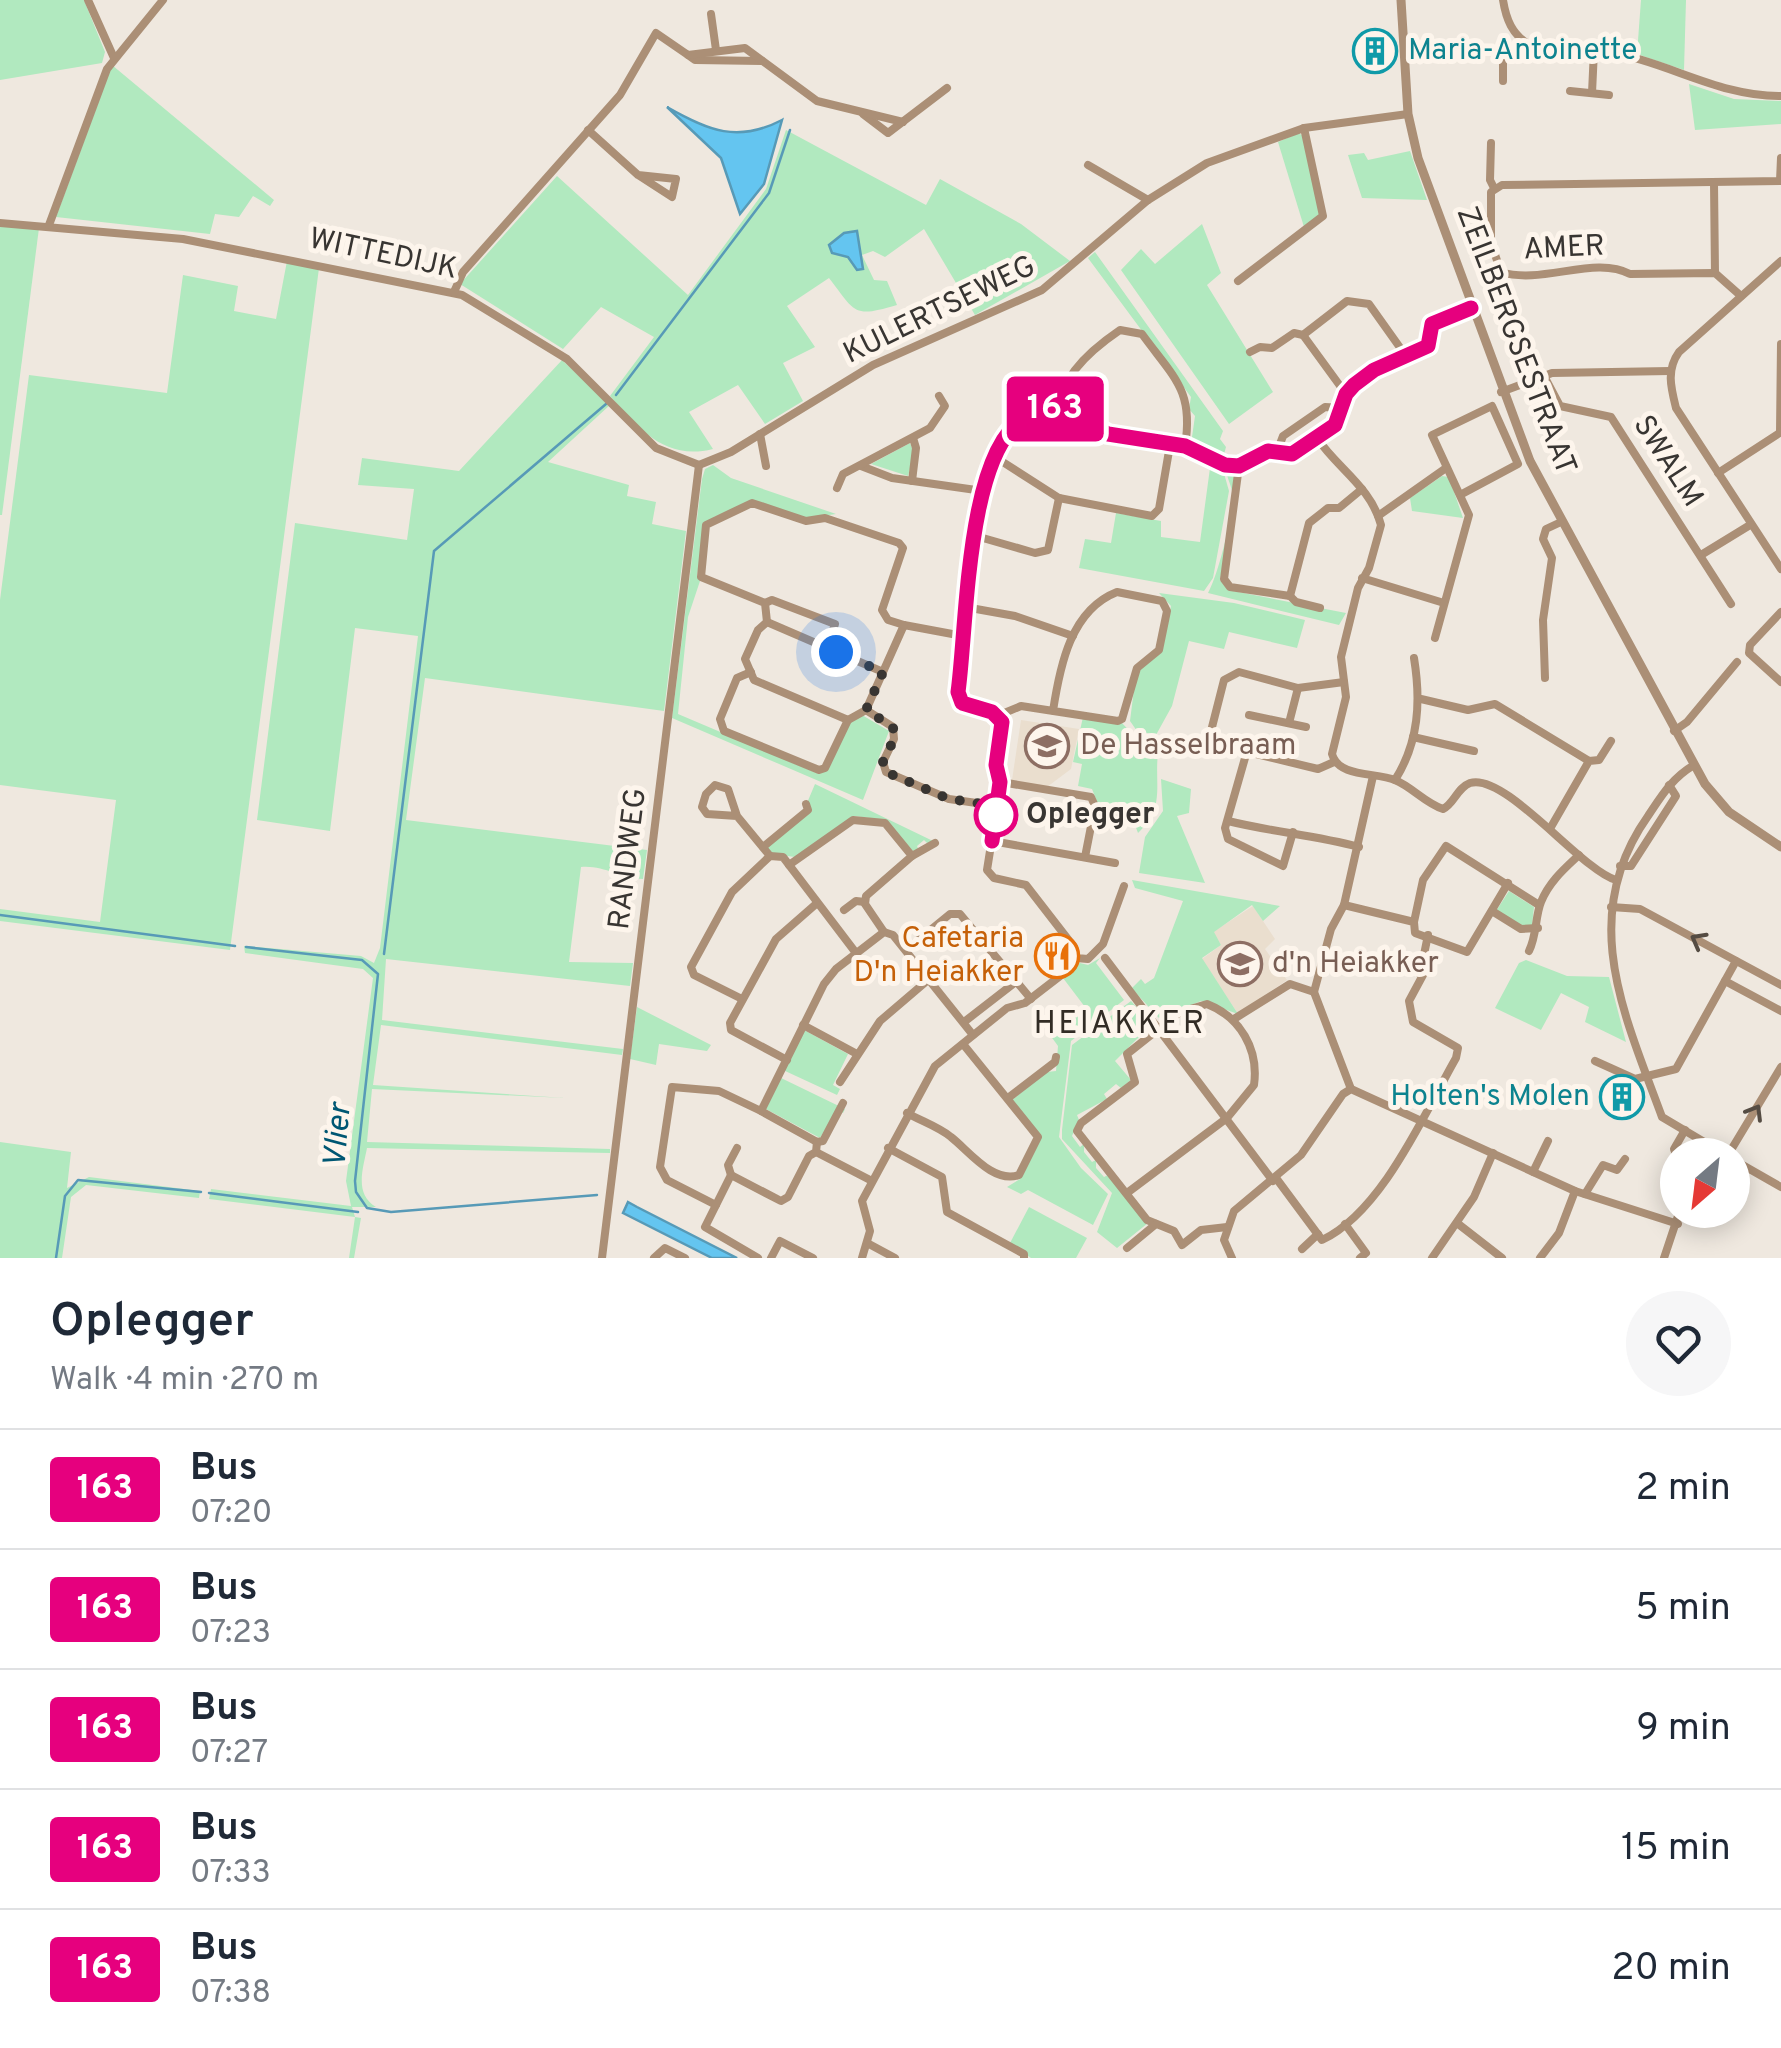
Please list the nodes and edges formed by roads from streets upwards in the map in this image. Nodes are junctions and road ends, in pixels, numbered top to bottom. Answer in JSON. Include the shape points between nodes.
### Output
{"nodes":[{"id":1,"x":88,"y":0,"type":"edge"},
{"id":2,"x":163,"y":0,"type":"edge"},
{"id":3,"x":1401,"y":0,"type":"edge"},
{"id":4,"x":1503,"y":0,"type":"edge"},
{"id":5,"x":711,"y":14,"type":"dead end"},
{"id":6,"x":1520,"y":39,"type":"junction"},
{"id":7,"x":716,"y":50,"type":"junction"},
{"id":8,"x":1594,"y":50,"type":"junction"},
{"id":9,"x":688,"y":55,"type":"junction"},
{"id":10,"x":114,"y":58,"type":"junction"},
{"id":11,"x":762,"y":61,"type":"junction"},
{"id":12,"x":1503,"y":81,"type":"dead end"},
{"id":13,"x":947,"y":88,"type":"dead end"},
{"id":14,"x":1570,"y":92,"type":"dead end"},
{"id":15,"x":1592,"y":93,"type":"junction"},
{"id":16,"x":1609,"y":95,"type":"dead end"},
{"id":17,"x":1781,"y":96,"type":"edge"},
{"id":18,"x":1408,"y":114,"type":"junction"},
{"id":19,"x":1304,"y":128,"type":"junction"},
{"id":20,"x":588,"y":130,"type":"junction"},
{"id":21,"x":1491,"y":143,"type":"dead end"},
{"id":22,"x":1781,"y":158,"type":"edge"},
{"id":23,"x":1088,"y":165,"type":"dead end"},
{"id":24,"x":638,"y":176,"type":"junction"},
{"id":25,"x":1714,"y":183,"type":"junction"},
{"id":26,"x":1494,"y":188,"type":"junction"},
{"id":27,"x":1148,"y":200,"type":"junction"},
{"id":28,"x":0,"y":222,"type":"edge"},
{"id":29,"x":49,"y":225,"type":"junction"},
{"id":30,"x":1781,"y":262,"type":"edge"},
{"id":31,"x":1716,"y":273,"type":"junction"},
{"id":32,"x":1238,"y":281,"type":"dead end"},
{"id":33,"x":454,"y":292,"type":"junction"},
{"id":34,"x":1741,"y":296,"type":"junction"},
{"id":35,"x":1471,"y":308,"type":"junction"},
{"id":36,"x":1303,"y":335,"type":"junction"},
{"id":37,"x":1781,"y":344,"type":"edge"},
{"id":38,"x":1250,"y":352,"type":"dead end"},
{"id":39,"x":1406,"y":356,"type":"junction"},
{"id":40,"x":1670,"y":371,"type":"junction"},
{"id":41,"x":1544,"y":376,"type":"junction"},
{"id":42,"x":1501,"y":392,"type":"junction"},
{"id":43,"x":1346,"y":394,"type":"junction"},
{"id":44,"x":939,"y":396,"type":"dead end"},
{"id":45,"x":1060,"y":408,"type":"junction"},
{"id":46,"x":1342,"y":408,"type":"junction"},
{"id":47,"x":1780,"y":432,"type":"edge"},
{"id":48,"x":760,"y":434,"type":"junction"},
{"id":49,"x":913,"y":438,"type":"junction"},
{"id":50,"x":1317,"y":438,"type":"junction"},
{"id":51,"x":1170,"y":445,"type":"junction"},
{"id":52,"x":1185,"y":446,"type":"junction"},
{"id":53,"x":1277,"y":452,"type":"junction"},
{"id":54,"x":995,"y":458,"type":"junction"},
{"id":55,"x":700,"y":465,"type":"junction"},
{"id":56,"x":766,"y":466,"type":"dead end"},
{"id":57,"x":861,"y":466,"type":"junction"},
{"id":58,"x":1239,"y":466,"type":"junction"},
{"id":59,"x":1446,"y":468,"type":"junction"},
{"id":60,"x":1718,"y":473,"type":"junction"},
{"id":61,"x":912,"y":481,"type":"junction"},
{"id":62,"x":838,"y":488,"type":"dead end"},
{"id":63,"x":1362,"y":489,"type":"junction"},
{"id":64,"x":982,"y":491,"type":"junction"},
{"id":65,"x":1460,"y":494,"type":"junction"},
{"id":66,"x":1058,"y":498,"type":"junction"},
{"id":67,"x":1378,"y":516,"type":"junction"},
{"id":68,"x":1561,"y":522,"type":"junction"},
{"id":69,"x":1750,"y":525,"type":"junction"},
{"id":70,"x":976,"y":536,"type":"junction"},
{"id":71,"x":1701,"y":556,"type":"junction"},
{"id":72,"x":1781,"y":569,"type":"edge"},
{"id":73,"x":1362,"y":578,"type":"junction"},
{"id":74,"x":1290,"y":596,"type":"junction"},
{"id":75,"x":765,"y":603,"type":"junction"},
{"id":76,"x":1444,"y":603,"type":"junction"},
{"id":77,"x":1731,"y":604,"type":"dead end"},
{"id":78,"x":965,"y":607,"type":"junction"},
{"id":79,"x":1320,"y":608,"type":"dead end"},
{"id":80,"x":1781,"y":612,"type":"edge"},
{"id":81,"x":767,"y":622,"type":"junction"},
{"id":82,"x":904,"y":625,"type":"junction"},
{"id":83,"x":962,"y":636,"type":"junction"},
{"id":84,"x":1073,"y":636,"type":"junction"},
{"id":85,"x":1435,"y":638,"type":"dead end"},
{"id":86,"x":828,"y":646,"type":"junction"},
{"id":87,"x":1414,"y":658,"type":"dead end"},
{"id":88,"x":1738,"y":662,"type":"dead end"},
{"id":89,"x":750,"y":672,"type":"junction"},
{"id":90,"x":883,"y":672,"type":"junction"},
{"id":91,"x":1544,"y":678,"type":"dead end"},
{"id":92,"x":1344,"y":682,"type":"junction"},
{"id":93,"x":1781,"y":682,"type":"edge"},
{"id":94,"x":1298,"y":688,"type":"junction"},
{"id":95,"x":1421,"y":699,"type":"junction"},
{"id":96,"x":866,"y":710,"type":"junction"},
{"id":97,"x":1053,"y":710,"type":"junction"},
{"id":98,"x":1249,"y":714,"type":"dead end"},
{"id":99,"x":997,"y":716,"type":"junction"},
{"id":100,"x":848,"y":720,"type":"junction"},
{"id":101,"x":1289,"y":723,"type":"junction"},
{"id":102,"x":1306,"y":726,"type":"dead end"},
{"id":103,"x":1674,"y":730,"type":"junction"},
{"id":104,"x":1412,"y":737,"type":"junction"},
{"id":105,"x":1611,"y":741,"type":"dead end"},
{"id":106,"x":1247,"y":751,"type":"junction"},
{"id":107,"x":1474,"y":751,"type":"dead end"},
{"id":108,"x":1589,"y":761,"type":"junction"},
{"id":109,"x":1334,"y":762,"type":"junction"},
{"id":110,"x":1694,"y":765,"type":"junction"},
{"id":111,"x":1373,"y":776,"type":"junction"},
{"id":112,"x":1395,"y":780,"type":"junction"},
{"id":113,"x":1000,"y":782,"type":"junction"},
{"id":114,"x":806,"y":804,"type":"dead end"},
{"id":115,"x":997,"y":806,"type":"junction"},
{"id":116,"x":737,"y":816,"type":"junction"},
{"id":117,"x":1228,"y":821,"type":"junction"},
{"id":118,"x":1551,"y":827,"type":"junction"},
{"id":119,"x":1293,"y":832,"type":"junction"},
{"id":120,"x":992,"y":841,"type":"junction"},
{"id":121,"x":935,"y":843,"type":"dead end"},
{"id":122,"x":763,"y":847,"type":"junction"},
{"id":123,"x":1359,"y":847,"type":"junction"},
{"id":124,"x":1781,"y":848,"type":"edge"},
{"id":125,"x":1579,"y":855,"type":"junction"},
{"id":126,"x":770,"y":856,"type":"junction"},
{"id":127,"x":912,"y":856,"type":"junction"},
{"id":128,"x":1086,"y":856,"type":"junction"},
{"id":129,"x":1116,"y":863,"type":"dead end"},
{"id":130,"x":789,"y":865,"type":"junction"},
{"id":131,"x":1616,"y":880,"type":"junction"},
{"id":132,"x":1508,"y":883,"type":"junction"},
{"id":133,"x":1124,"y":886,"type":"dead end"},
{"id":134,"x":865,"y":902,"type":"junction"},
{"id":135,"x":816,"y":904,"type":"junction"},
{"id":136,"x":1344,"y":904,"type":"junction"},
{"id":137,"x":1539,"y":905,"type":"junction"},
{"id":138,"x":1611,"y":907,"type":"junction"},
{"id":139,"x":844,"y":910,"type":"dead end"},
{"id":140,"x":1492,"y":912,"type":"junction"},
{"id":141,"x":1414,"y":922,"type":"junction"},
{"id":142,"x":1538,"y":928,"type":"junction"},
{"id":143,"x":884,"y":932,"type":"junction"},
{"id":144,"x":1428,"y":935,"type":"junction"},
{"id":145,"x":906,"y":950,"type":"junction"},
{"id":146,"x":1529,"y":951,"type":"dead end"},
{"id":147,"x":856,"y":954,"type":"junction"},
{"id":148,"x":1076,"y":958,"type":"junction"},
{"id":149,"x":1105,"y":958,"type":"dead end"},
{"id":150,"x":1736,"y":961,"type":"junction"},
{"id":151,"x":928,"y":980,"type":"junction"},
{"id":152,"x":1017,"y":981,"type":"junction"},
{"id":153,"x":1725,"y":981,"type":"junction"},
{"id":154,"x":1781,"y":985,"type":"edge"},
{"id":155,"x":1314,"y":992,"type":"junction"},
{"id":156,"x":1031,"y":998,"type":"junction"},
{"id":157,"x":742,"y":1000,"type":"junction"},
{"id":158,"x":1781,"y":1011,"type":"edge"},
{"id":159,"x":1234,"y":1019,"type":"junction"},
{"id":160,"x":964,"y":1022,"type":"junction"},
{"id":161,"x":803,"y":1026,"type":"junction"},
{"id":162,"x":1159,"y":1027,"type":"junction"},
{"id":163,"x":973,"y":1035,"type":"junction"},
{"id":164,"x":962,"y":1044,"type":"junction"},
{"id":165,"x":857,"y":1054,"type":"junction"},
{"id":166,"x":1056,"y":1057,"type":"dead end"},
{"id":167,"x":787,"y":1060,"type":"junction"},
{"id":168,"x":1595,"y":1061,"type":"dead end"},
{"id":169,"x":1781,"y":1068,"type":"edge"},
{"id":170,"x":1646,"y":1074,"type":"junction"},
{"id":171,"x":840,"y":1082,"type":"dead end"},
{"id":172,"x":1351,"y":1088,"type":"junction"},
{"id":173,"x":1008,"y":1098,"type":"junction"},
{"id":174,"x":843,"y":1103,"type":"dead end"},
{"id":175,"x":761,"y":1111,"type":"junction"},
{"id":176,"x":908,"y":1113,"type":"junction"},
{"id":177,"x":1226,"y":1118,"type":"junction"},
{"id":178,"x":1420,"y":1122,"type":"junction"},
{"id":179,"x":1684,"y":1130,"type":"junction"},
{"id":180,"x":1680,"y":1138,"type":"edge"},
{"id":181,"x":1698,"y":1138,"type":"edge"},
{"id":182,"x":1740,"y":1138,"type":"edge"},
{"id":183,"x":1548,"y":1140,"type":"dead end"},
{"id":184,"x":818,"y":1142,"type":"junction"},
{"id":185,"x":737,"y":1148,"type":"dead end"},
{"id":186,"x":888,"y":1148,"type":"junction"},
{"id":187,"x":816,"y":1152,"type":"junction"},
{"id":188,"x":1493,"y":1154,"type":"junction"},
{"id":189,"x":1625,"y":1159,"type":"dead end"},
{"id":190,"x":1750,"y":1169,"type":"edge"},
{"id":191,"x":1533,"y":1172,"type":"junction"},
{"id":192,"x":730,"y":1176,"type":"junction"},
{"id":193,"x":1275,"y":1180,"type":"junction"},
{"id":194,"x":872,"y":1181,"type":"junction"},
{"id":195,"x":1781,"y":1187,"type":"edge"},
{"id":196,"x":1126,"y":1193,"type":"junction"},
{"id":197,"x":1580,"y":1193,"type":"junction"},
{"id":198,"x":716,"y":1204,"type":"junction"},
{"id":199,"x":1660,"y":1218,"type":"edge"},
{"id":200,"x":1156,"y":1224,"type":"junction"},
{"id":201,"x":1345,"y":1224,"type":"junction"},
{"id":202,"x":1457,"y":1224,"type":"junction"},
{"id":203,"x":1227,"y":1227,"type":"junction"},
{"id":204,"x":1676,"y":1228,"type":"edge"},
{"id":205,"x":1318,"y":1234,"type":"junction"},
{"id":206,"x":869,"y":1244,"type":"junction"},
{"id":207,"x":1128,"y":1248,"type":"dead end"},
{"id":208,"x":1302,"y":1249,"type":"dead end"},
{"id":209,"x":602,"y":1258,"type":"edge"},
{"id":210,"x":654,"y":1258,"type":"edge"},
{"id":211,"x":685,"y":1258,"type":"edge"},
{"id":212,"x":758,"y":1258,"type":"edge"},
{"id":213,"x":770,"y":1258,"type":"edge"},
{"id":214,"x":813,"y":1258,"type":"edge"},
{"id":215,"x":862,"y":1258,"type":"edge"},
{"id":216,"x":895,"y":1258,"type":"edge"},
{"id":217,"x":1024,"y":1258,"type":"edge"},
{"id":218,"x":1232,"y":1258,"type":"edge"},
{"id":219,"x":1360,"y":1258,"type":"edge"},
{"id":220,"x":1432,"y":1258,"type":"edge"},
{"id":221,"x":1502,"y":1258,"type":"edge"},
{"id":222,"x":1540,"y":1258,"type":"edge"},
{"id":223,"x":1664,"y":1258,"type":"edge"}],
"edges":[{"from":1,"to":10,"type":"street"},
{"from":2,"to":10,"type":"street"},
{"from":3,"to":18,"type":"street","name":"ZEILBERGSESTRAAT"},
{"from":4,"to":6,"type":"street"},
{"from":5,"to":7,"type":"street"},
{"from":6,"to":8,"type":"street","via":[[1542,50]]},
{"from":6,"to":12,"type":"street","via":[[1503,57]]},
{"from":7,"to":9,"type":"street"},
{"from":7,"to":11,"type":"street","via":[[745,48]]},
{"from":8,"to":15,"type":"street"},
{"from":8,"to":17,"type":"street","via":[[1734,93]]},
{"from":9,"to":11,"type":"street"},
{"from":9,"to":20,"type":"street","via":[[656,33],[633,76]]},
{"from":10,"to":29,"type":"street"},
{"from":11,"to":13,"type":"street","via":[[817,101],[860,112],[888,133]]},
{"from":14,"to":15,"type":"street"},
{"from":15,"to":16,"type":"street"},
{"from":18,"to":19,"type":"street","name":"KULERTSEWEG"},
{"from":18,"to":35,"type":"street","name":"ZEILBERGSESTRAAT"},
{"from":19,"to":27,"type":"street","name":"KULERTSEWEG","via":[[1207,163]]},
{"from":19,"to":32,"type":"street","via":[[1323,216]]},
{"from":20,"to":24,"type":"street"},
{"from":20,"to":33,"type":"street","via":[[463,272]]},
{"from":21,"to":26,"type":"street","name":"AMER"},
{"from":22,"to":25,"type":"street","via":[[1780,181]]},
{"from":23,"to":27,"type":"street"},
{"from":24,"to":24,"type":"street","via":[[661,190],[672,198],[676,179]]},
{"from":25,"to":26,"type":"street"},
{"from":25,"to":31,"type":"street"},
{"from":26,"to":31,"type":"street","name":"AMER","via":[[1491,243],[1501,272]]},
{"from":27,"to":48,"type":"street","name":"KULERTSEWEG","via":[[1042,290],[872,366]]},
{"from":28,"to":29,"type":"street","name":"WITTEDIJK"},
{"from":29,"to":33,"type":"street","name":"WITTEDIJK","via":[[183,238]]},
{"from":30,"to":34,"type":"street"},
{"from":31,"to":34,"type":"street"},
{"from":33,"to":55,"type":"street","name":"WITTEDIJK","via":[[567,358],[656,448]]},
{"from":34,"to":40,"type":"street","via":[[1679,352]]},
{"from":35,"to":39,"type":"street","via":[[1432,324],[1428,346]]},
{"from":35,"to":42,"type":"street","name":"ZEILBERGSESTRAAT"},
{"from":36,"to":38,"type":"street"},
{"from":36,"to":39,"type":"street","via":[[1347,301],[1368,304]]},
{"from":36,"to":43,"type":"street"},
{"from":37,"to":47,"type":"street"},
{"from":39,"to":43,"type":"street","via":[[1374,370]]},
{"from":40,"to":41,"type":"street"},
{"from":40,"to":60,"type":"street","via":[[1676,408]]},
{"from":41,"to":42,"type":"street"},
{"from":41,"to":71,"type":"street","name":"SWALM","via":[[1560,406],[1611,417]]},
{"from":42,"to":68,"type":"street","name":"ZEILBERGSESTRAAT"},
{"from":43,"to":46,"type":"street"},
{"from":44,"to":49,"type":"street","via":[[944,406],[930,428]]},
{"from":45,"to":51,"type":"street","via":[[1108,434]]},
{"from":45,"to":52,"type":"street","via":[[1060,396],[1090,350],[1120,330],[1142,334],[1187,396]]},
{"from":45,"to":54,"type":"street","via":[[1026,416]]},
{"from":46,"to":50,"type":"street","via":[[1335,425]]},
{"from":46,"to":53,"type":"street","via":[[1325,406],[1282,436]]},
{"from":47,"to":60,"type":"street"},
{"from":48,"to":55,"type":"street","name":"KULERTSEWEG"},
{"from":48,"to":56,"type":"street"},
{"from":49,"to":57,"type":"street"},
{"from":49,"to":61,"type":"street"},
{"from":50,"to":53,"type":"street","via":[[1292,454]]},
{"from":50,"to":63,"type":"street"},
{"from":51,"to":52,"type":"street"},
{"from":51,"to":66,"type":"street","via":[[1159,509],[1152,516]]},
{"from":52,"to":58,"type":"street","via":[[1211,462]]},
{"from":53,"to":58,"type":"street"},
{"from":54,"to":64,"type":"street"},
{"from":54,"to":66,"type":"street"},
{"from":55,"to":209,"type":"street","name":"RANDWEG"},
{"from":57,"to":61,"type":"street"},
{"from":57,"to":62,"type":"street","via":[[843,474]]},
{"from":58,"to":74,"type":"street","via":[[1224,579],[1230,587]]},
{"from":59,"to":65,"type":"street"},
{"from":59,"to":65,"type":"street","via":[[1432,439],[1436,430],[1492,406],[1518,464]]},
{"from":59,"to":67,"type":"street"},
{"from":60,"to":69,"type":"street"},
{"from":61,"to":64,"type":"street"},
{"from":63,"to":67,"type":"street"},
{"from":63,"to":74,"type":"street","via":[[1309,524]]},
{"from":64,"to":70,"type":"street"},
{"from":65,"to":76,"type":"street","via":[[1469,515]]},
{"from":66,"to":70,"type":"street","via":[[1048,550],[1035,553]]},
{"from":67,"to":73,"type":"street"},
{"from":68,"to":91,"type":"street","name":"ZEILBERGSESTRAAT","via":[[1546,529],[1543,539],[1552,558]]},
{"from":68,"to":103,"type":"street","name":"ZEILBERGSESTRAAT"},
{"from":69,"to":71,"type":"street"},
{"from":69,"to":72,"type":"street"},
{"from":70,"to":78,"type":"street"},
{"from":71,"to":77,"type":"street","name":"SWALM"},
{"from":73,"to":76,"type":"street"},
{"from":73,"to":92,"type":"street","via":[[1340,657]]},
{"from":74,"to":79,"type":"street"},
{"from":75,"to":81,"type":"street"},
{"from":75,"to":82,"type":"street","via":[[700,574],[706,525],[752,503],[899,543],[903,548],[882,610]]},
{"from":75,"to":86,"type":"street","via":[[835,624]]},
{"from":76,"to":85,"type":"street"},
{"from":78,"to":83,"type":"street"},
{"from":78,"to":84,"type":"street"},
{"from":80,"to":93,"type":"street","via":[[1749,653]]},
{"from":81,"to":86,"type":"street"},
{"from":81,"to":89,"type":"street","via":[[745,659]]},
{"from":82,"to":83,"type":"street"},
{"from":82,"to":90,"type":"street"},
{"from":83,"to":99,"type":"street","via":[[959,698]]},
{"from":84,"to":97,"type":"street"},
{"from":84,"to":97,"type":"street","via":[[1086,610],[1113,592],[1152,597],[1166,606],[1159,650],[1137,668],[1122,718]]},
{"from":86,"to":90,"type":"street"},
{"from":87,"to":95,"type":"street"},
{"from":88,"to":103,"type":"street"},
{"from":89,"to":100,"type":"street","via":[[754,680]]},
{"from":89,"to":100,"type":"street","via":[[737,678],[720,719],[724,730],[819,770],[826,768]]},
{"from":90,"to":96,"type":"street"},
{"from":92,"to":94,"type":"street"},
{"from":92,"to":109,"type":"street"},
{"from":94,"to":101,"type":"street"},
{"from":94,"to":106,"type":"street","via":[[1239,672],[1224,680],[1210,735],[1215,744]]},
{"from":95,"to":104,"type":"street"},
{"from":95,"to":108,"type":"street","via":[[1468,710],[1495,704]]},
{"from":96,"to":100,"type":"street"},
{"from":96,"to":115,"type":"street","via":[[893,727],[886,772],[949,799]]},
{"from":97,"to":99,"type":"street","via":[[1021,706]]},
{"from":98,"to":101,"type":"street"},
{"from":99,"to":113,"type":"street"},
{"from":101,"to":102,"type":"street"},
{"from":103,"to":110,"type":"street","name":"ZEILBERGSESTRAAT"},
{"from":104,"to":107,"type":"street"},
{"from":104,"to":112,"type":"street"},
{"from":105,"to":108,"type":"street","via":[[1599,760]]},
{"from":106,"to":109,"type":"street","via":[[1318,770]]},
{"from":106,"to":117,"type":"street"},
{"from":108,"to":118,"type":"street"},
{"from":109,"to":111,"type":"street"},
{"from":110,"to":124,"type":"street","name":"ZEILBERGSESTRAAT","via":[[1730,812]]},
{"from":110,"to":131,"type":"street","via":[[1669,785],[1676,796]]},
{"from":111,"to":112,"type":"street"},
{"from":111,"to":123,"type":"street"},
{"from":112,"to":118,"type":"street","via":[[1442,809],[1466,785],[1480,783]]},
{"from":113,"to":115,"type":"street"},
{"from":113,"to":128,"type":"street","via":[[1092,797]]},
{"from":114,"to":122,"type":"street","via":[[808,810]]},
{"from":115,"to":120,"type":"street"},
{"from":116,"to":116,"type":"street","via":[[707,814],[702,807],[709,789],[728,788]]},
{"from":116,"to":122,"type":"street"},
{"from":117,"to":119,"type":"street"},
{"from":117,"to":119,"type":"street","via":[[1228,839],[1278,866],[1287,862]]},
{"from":118,"to":125,"type":"street"},
{"from":119,"to":123,"type":"street"},
{"from":120,"to":128,"type":"street"},
{"from":120,"to":148,"type":"street","via":[[990,875],[1026,885]]},
{"from":121,"to":127,"type":"street"},
{"from":122,"to":126,"type":"street"},
{"from":123,"to":136,"type":"street"},
{"from":125,"to":131,"type":"street","via":[[1594,872]]},
{"from":125,"to":137,"type":"street"},
{"from":126,"to":130,"type":"street"},
{"from":126,"to":157,"type":"street","via":[[732,892],[691,967],[694,975]]},
{"from":127,"to":130,"type":"street","via":[[885,823],[858,819]]},
{"from":127,"to":134,"type":"street","via":[[869,891]]},
{"from":128,"to":129,"type":"street"},
{"from":130,"to":135,"type":"street"},
{"from":131,"to":138,"type":"street"},
{"from":132,"to":137,"type":"street"},
{"from":132,"to":140,"type":"street"},
{"from":132,"to":141,"type":"street","via":[[1443,846],[1423,880]]},
{"from":133,"to":148,"type":"street","via":[[1100,951]]},
{"from":134,"to":139,"type":"street"},
{"from":134,"to":143,"type":"street"},
{"from":135,"to":147,"type":"street"},
{"from":135,"to":157,"type":"street","via":[[776,939]]},
{"from":136,"to":141,"type":"street"},
{"from":136,"to":155,"type":"street"},
{"from":137,"to":142,"type":"street"},
{"from":150,"to":138,"type":"street","one_way":true,"via":[[1640,909]]},
{"from":138,"to":170,"type":"street","via":[[1614,981]]},
{"from":140,"to":142,"type":"street","via":[[1521,929]]},
{"from":140,"to":144,"type":"street","via":[[1466,952]]},
{"from":141,"to":144,"type":"street","via":[[1415,933]]},
{"from":142,"to":146,"type":"street"},
{"from":143,"to":145,"type":"street"},
{"from":143,"to":147,"type":"street"},
{"from":144,"to":178,"type":"street","via":[[1408,1002],[1412,1022],[1458,1048]]},
{"from":145,"to":151,"type":"street"},
{"from":145,"to":152,"type":"street","via":[[950,914],[960,914]]},
{"from":147,"to":161,"type":"street","via":[[824,984]]},
{"from":148,"to":156,"type":"street"},
{"from":149,"to":162,"type":"street"},
{"from":150,"to":153,"type":"street"},
{"from":150,"to":154,"type":"street"},
{"from":151,"to":160,"type":"street"},
{"from":151,"to":165,"type":"street","via":[[880,1021]]},
{"from":152,"to":156,"type":"street"},
{"from":152,"to":160,"type":"street"},
{"from":153,"to":158,"type":"street"},
{"from":153,"to":170,"type":"street","via":[[1676,1069]]},
{"from":155,"to":159,"type":"street","via":[[1290,984]]},
{"from":155,"to":172,"type":"street"},
{"from":156,"to":163,"type":"street"},
{"from":157,"to":167,"type":"street","via":[[732,1030]]},
{"from":159,"to":162,"type":"street","via":[[1197,1005]]},
{"from":159,"to":177,"type":"street","via":[[1256,1071],[1248,1096]]},
{"from":160,"to":163,"type":"street"},
{"from":161,"to":165,"type":"street"},
{"from":161,"to":167,"type":"street"},
{"from":162,"to":177,"type":"street"},
{"from":162,"to":196,"type":"street","via":[[1128,1054],[1135,1082],[1078,1126]]},
{"from":163,"to":164,"type":"street"},
{"from":164,"to":173,"type":"street"},
{"from":164,"to":176,"type":"street","via":[[930,1072]]},
{"from":165,"to":171,"type":"street"},
{"from":166,"to":173,"type":"street"},
{"from":167,"to":175,"type":"street"},
{"from":168,"to":170,"type":"street","via":[[1635,1079]]},
{"from":182,"to":169,"type":"street","one_way":true},
{"from":170,"to":179,"type":"street","via":[[1662,1116]]},
{"from":172,"to":178,"type":"street"},
{"from":172,"to":193,"type":"street"},
{"from":173,"to":176,"type":"street","via":[[1038,1137],[1015,1178],[966,1155],[950,1136]]},
{"from":174,"to":184,"type":"street"},
{"from":175,"to":184,"type":"street"},
{"from":175,"to":198,"type":"street","via":[[719,1091],[672,1087],[660,1168],[668,1180]]},
{"from":176,"to":186,"type":"street"},
{"from":177,"to":193,"type":"street"},
{"from":177,"to":196,"type":"street"},
{"from":178,"to":188,"type":"street"},
{"from":178,"to":201,"type":"street","via":[[1376,1194]]},
{"from":179,"to":180,"type":"street"},
{"from":179,"to":181,"type":"street"},
{"from":183,"to":191,"type":"street"},
{"from":184,"to":187,"type":"street"},
{"from":185,"to":192,"type":"street"},
{"from":186,"to":194,"type":"street"},
{"from":186,"to":217,"type":"street","via":[[942,1177],[947,1212]]},
{"from":187,"to":192,"type":"street","via":[[781,1201]]},
{"from":187,"to":194,"type":"street"},
{"from":188,"to":191,"type":"street"},
{"from":188,"to":202,"type":"street"},
{"from":189,"to":197,"type":"street","via":[[1617,1170],[1598,1169]]},
{"from":190,"to":195,"type":"street"},
{"from":191,"to":197,"type":"street"},
{"from":192,"to":198,"type":"street"},
{"from":193,"to":203,"type":"street","via":[[1240,1204]]},
{"from":193,"to":205,"type":"street"},
{"from":194,"to":206,"type":"street","via":[[862,1201]]},
{"from":196,"to":200,"type":"street"},
{"from":197,"to":199,"type":"street"},
{"from":197,"to":222,"type":"street"},
{"from":198,"to":212,"type":"street","via":[[708,1232]]},
{"from":200,"to":203,"type":"street","via":[[1174,1231],[1182,1245],[1201,1230]]},
{"from":200,"to":207,"type":"street"},
{"from":201,"to":205,"type":"street","via":[[1326,1239]]},
{"from":201,"to":219,"type":"street","via":[[1366,1253]]},
{"from":202,"to":220,"type":"street"},
{"from":202,"to":221,"type":"street"},
{"from":203,"to":218,"type":"street","via":[[1224,1240]]},
{"from":204,"to":223,"type":"street"},
{"from":205,"to":208,"type":"street"},
{"from":206,"to":215,"type":"street"},
{"from":206,"to":216,"type":"street"},
{"from":210,"to":211,"type":"street","via":[[664,1248]]},
{"from":213,"to":214,"type":"street","via":[[780,1241]]}]}
